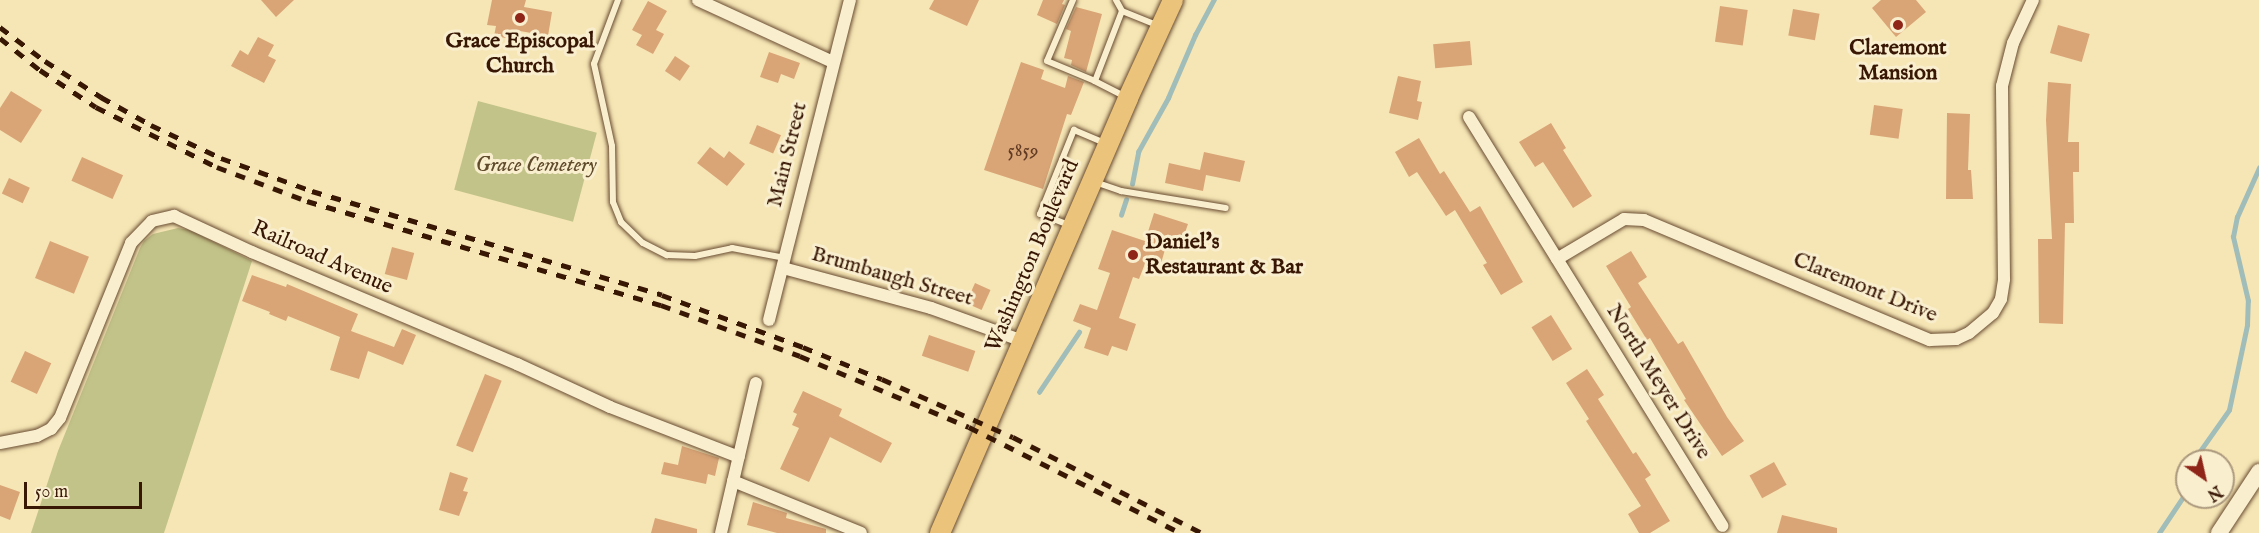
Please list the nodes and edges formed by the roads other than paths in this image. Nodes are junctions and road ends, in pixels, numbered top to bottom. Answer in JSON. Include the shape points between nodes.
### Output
{"nodes":[{"id":1,"x":618,"y":0,"type":"edge"},
{"id":2,"x":698,"y":0,"type":"edge"},
{"id":3,"x":850,"y":0,"type":"edge"},
{"id":4,"x":1073,"y":0,"type":"edge"},
{"id":5,"x":1116,"y":0,"type":"edge"},
{"id":6,"x":1173,"y":0,"type":"edge"},
{"id":7,"x":2033,"y":0,"type":"edge"},
{"id":8,"x":1122,"y":11,"type":"junction"},
{"id":9,"x":1160,"y":26,"type":"junction"},
{"id":10,"x":833,"y":62,"type":"junction"},
{"id":11,"x":1095,"y":81,"type":"junction"},
{"id":12,"x":1128,"y":98,"type":"junction"},
{"id":13,"x":1469,"y":117,"type":"dead end"},
{"id":14,"x":1108,"y":144,"type":"junction"},
{"id":15,"x":1092,"y":181,"type":"junction"},
{"id":16,"x":1226,"y":208,"type":"dead end"},
{"id":17,"x":1073,"y":226,"type":"junction"},
{"id":18,"x":1557,"y":260,"type":"junction"},
{"id":19,"x":784,"y":263,"type":"junction"},
{"id":20,"x":769,"y":320,"type":"dead end"},
{"id":21,"x":1023,"y":340,"type":"junction"},
{"id":22,"x":756,"y":383,"type":"dead end"},
{"id":23,"x":0,"y":443,"type":"edge"},
{"id":24,"x":739,"y":458,"type":"junction"},
{"id":25,"x":2259,"y":472,"type":"edge"},
{"id":26,"x":733,"y":481,"type":"junction"},
{"id":27,"x":1723,"y":526,"type":"dead end"},
{"id":28,"x":720,"y":533,"type":"edge"},
{"id":29,"x":861,"y":533,"type":"edge"},
{"id":30,"x":940,"y":533,"type":"edge"},
{"id":31,"x":2219,"y":533,"type":"edge"}],
"edges":[{"from":1,"to":19,"type":"lane","via":[[594,64],[612,146],[614,202],[621,222],[643,243],[667,255],[695,256],[732,248]]},
{"from":2,"to":10,"type":"street"},
{"from":3,"to":10,"type":"street","name":"Main Street"},
{"from":4,"to":11,"type":"lane","via":[[1047,61]]},
{"from":5,"to":8,"type":"lane"},
{"from":6,"to":9,"type":"main road","name":"Washington Boulevard"},
{"from":7,"to":18,"type":"street","name":"Claremont Drive","via":[[2013,43],[2002,86],[2001,299],[1993,314],[1970,333],[1956,339],[1930,339],[1644,220],[1624,219]]},
{"from":8,"to":9,"type":"lane"},
{"from":8,"to":11,"type":"lane"},
{"from":9,"to":12,"type":"main road","name":"Washington Boulevard"},
{"from":10,"to":19,"type":"street","name":"Main Street"},
{"from":11,"to":12,"type":"lane"},
{"from":12,"to":14,"type":"main road","name":"Washington Boulevard"},
{"from":13,"to":18,"type":"street","name":"North Meyer Drive"},
{"from":14,"to":15,"type":"main road","name":"Washington Boulevard"},
{"from":14,"to":17,"type":"lane","via":[[1074,130],[1040,214]]},
{"from":15,"to":16,"type":"lane","via":[[1121,191]]},
{"from":15,"to":17,"type":"main road","name":"Washington Boulevard"},
{"from":17,"to":21,"type":"main road","name":"Washington Boulevard"},
{"from":18,"to":27,"type":"street","name":"North Meyer Drive"},
{"from":19,"to":20,"type":"street","name":"Main Street"},
{"from":19,"to":21,"type":"street","name":"Brumbaugh Street"},
{"from":21,"to":30,"type":"main road","name":"Washington Boulevard"},
{"from":22,"to":24,"type":"street"},
{"from":23,"to":24,"type":"street","name":"Railroad Avenue","via":[[37,436],[51,429],[60,418],[131,243],[152,221],[174,216],[621,412]]},
{"from":24,"to":26,"type":"street"},
{"from":25,"to":31,"type":"street"},
{"from":26,"to":28,"type":"street"},
{"from":26,"to":29,"type":"street"}]}
